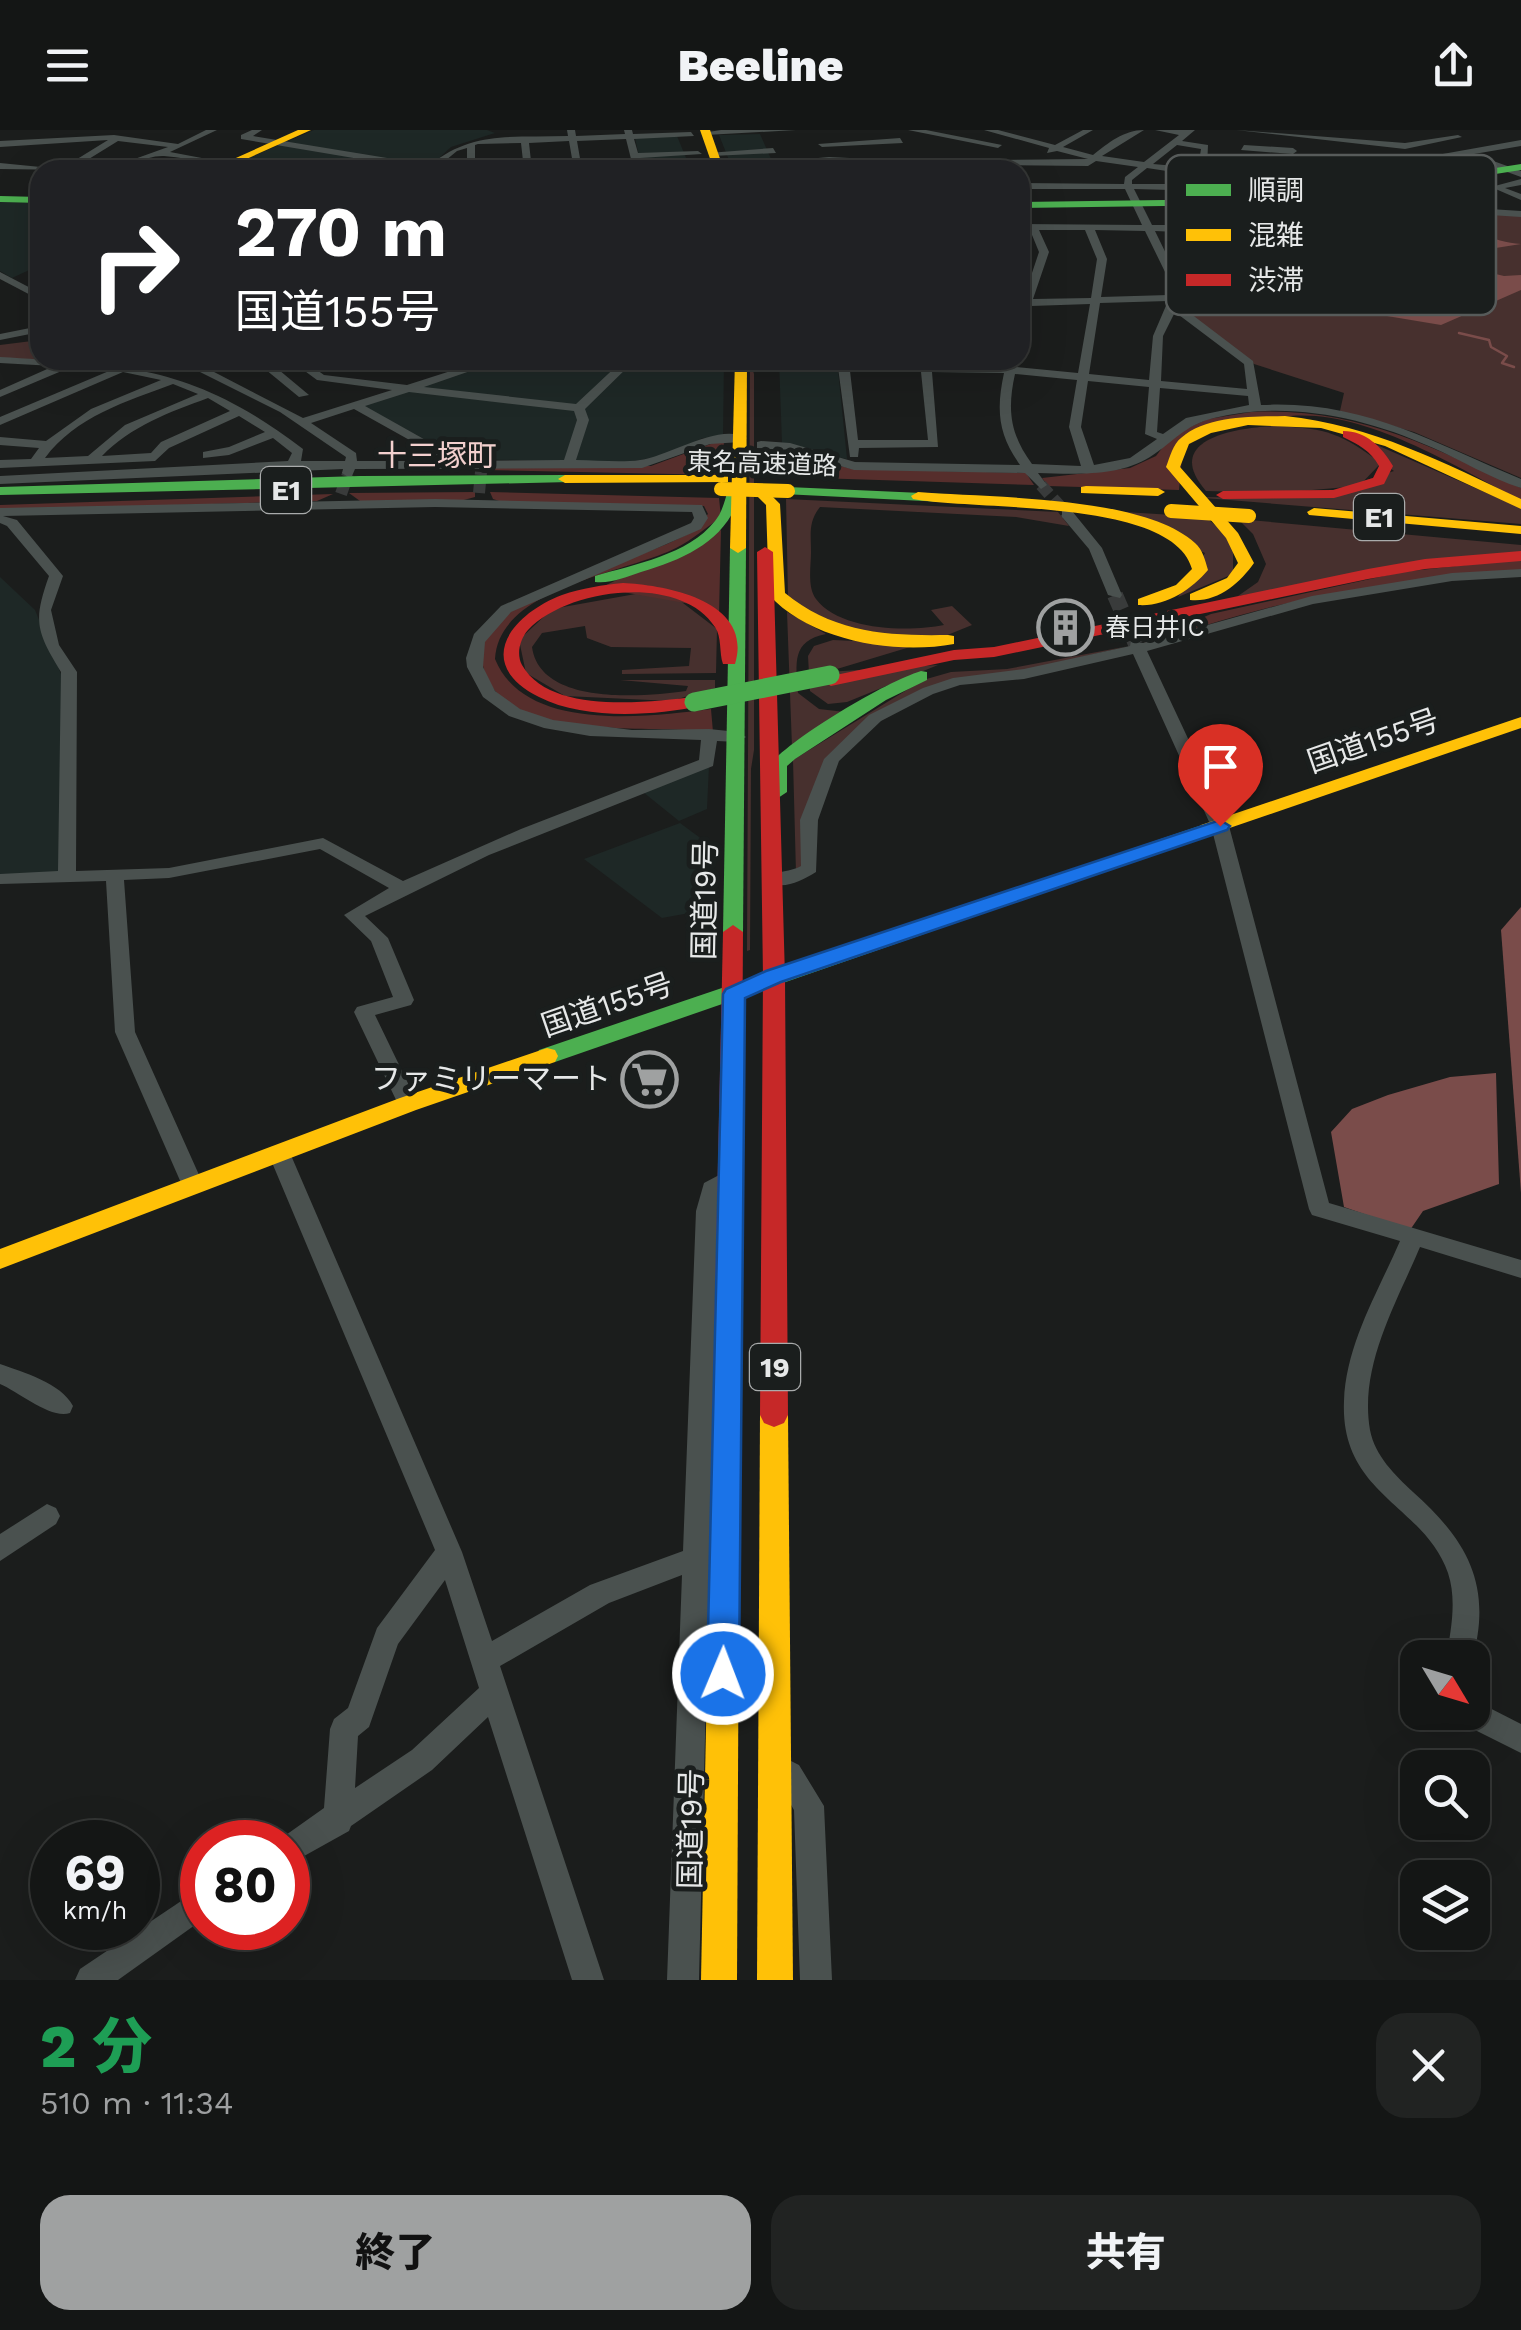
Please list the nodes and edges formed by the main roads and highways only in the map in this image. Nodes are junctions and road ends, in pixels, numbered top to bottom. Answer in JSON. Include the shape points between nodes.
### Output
{"nodes":[{"id":1,"x":306,"y":130,"type":"edge"},
{"id":2,"x":268,"y":136,"type":"edge"},
{"id":3,"x":231,"y":160,"type":"edge"},
{"id":4,"x":1030,"y":192,"type":"edge"},
{"id":5,"x":1166,"y":197,"type":"edge"},
{"id":6,"x":0,"y":199,"type":"edge"},
{"id":7,"x":30,"y":200,"type":"edge"},
{"id":8,"x":742,"y":370,"type":"edge"},
{"id":9,"x":758,"y":370,"type":"edge"},
{"id":10,"x":748,"y":448,"type":"junction"},
{"id":11,"x":722,"y":484,"type":"junction"},
{"id":12,"x":0,"y":491,"type":"edge"},
{"id":13,"x":923,"y":492,"type":"junction"},
{"id":14,"x":764,"y":496,"type":"junction"},
{"id":15,"x":0,"y":500,"type":"edge"},
{"id":16,"x":1521,"y":504,"type":"edge"},
{"id":17,"x":1253,"y":511,"type":"junction"},
{"id":18,"x":1521,"y":530,"type":"edge"},
{"id":19,"x":1521,"y":540,"type":"edge"},
{"id":20,"x":1521,"y":556,"type":"edge"},
{"id":21,"x":1120,"y":601,"type":"junction"},
{"id":22,"x":1178,"y":614,"type":"junction"},
{"id":23,"x":987,"y":646,"type":"junction"},
{"id":24,"x":694,"y":705,"type":"junction"},
{"id":25,"x":1521,"y":722,"type":"edge"},
{"id":26,"x":738,"y":734,"type":"junction"},
{"id":27,"x":772,"y":872,"type":"junction"},
{"id":28,"x":774,"y":976,"type":"junction"},
{"id":29,"x":734,"y":994,"type":"junction"},
{"id":30,"x":0,"y":1259,"type":"edge"},
{"id":31,"x":719,"y":1980,"type":"edge"},
{"id":32,"x":775,"y":1980,"type":"edge"}],
"edges":[{"from":1,"to":2,"type":"main road"},
{"from":2,"to":3,"type":"main road"},
{"from":4,"to":5,"type":"main road"},
{"from":6,"to":7,"type":"main road"},
{"from":8,"to":10,"type":"main road","name":"国道19号","number":"19"},
{"from":9,"to":10,"type":"main road","name":"国道19号","number":"19"},
{"from":10,"to":14,"type":"main road","name":"国道19号","number":"19"},
{"from":10,"to":24,"type":"main road","via":[[735,468],[732,513],[716,530],[545,602],[514,623],[501,646],[510,678],[565,708],[628,714]]},
{"from":10,"to":26,"type":"main road","name":"国道19号","number":"19"},
{"from":11,"to":12,"type":"main road","name":"東名高速道路","number":"E1","via":[[326,480]]},
{"from":11,"to":13,"type":"main road","name":"東名高速道路","number":"E1"},
{"from":11,"to":15,"type":"main road","name":"東名高速道路","number":"E1"},
{"from":13,"to":17,"type":"main road","name":"東名高速道路","number":"E1"},
{"from":13,"to":21,"type":"main road","via":[[1129,518],[1164,529],[1196,553],[1200,570],[1189,586],[1174,595]]},
{"from":14,"to":23,"type":"main road","via":[[773,504],[777,595],[798,614],[858,637]]},
{"from":14,"to":27,"type":"main road","name":"国道19号","number":"19"},
{"from":16,"to":21,"type":"main road","via":[[1415,450],[1356,429],[1266,418],[1211,428],[1179,446],[1173,470],[1238,538],[1244,568],[1227,586],[1180,601]]},
{"from":17,"to":18,"type":"main road","name":"東名高速道路","number":"E1"},
{"from":17,"to":19,"type":"main road","name":"東名高速道路","number":"E1"},
{"from":17,"to":22,"type":"main road","via":[[1352,492],[1379,480],[1386,466],[1360,439],[1309,426],[1235,428],[1196,443],[1182,462],[1188,480],[1251,538],[1258,565],[1239,590]]},
{"from":20,"to":22,"type":"main road","via":[[1406,567]]},
{"from":21,"to":23,"type":"main road"},
{"from":22,"to":23,"type":"main road"},
{"from":23,"to":24,"type":"main road","bridge":true},
{"from":23,"to":27,"type":"main road","via":[[898,686],[778,765],[778,857]]},
{"from":24,"to":26,"type":"main road","via":[[569,702],[522,678],[512,644],[522,626],[566,600],[640,589],[681,597],[721,622],[727,635],[726,722]]},
{"from":25,"to":28,"type":"main road","name":"国道155号"},
{"from":26,"to":29,"type":"main road","name":"国道19号","number":"19"},
{"from":27,"to":28,"type":"main road","name":"国道19号","number":"19"},
{"from":28,"to":29,"type":"main road","name":"国道155号"},
{"from":28,"to":32,"type":"main road","name":"国道19号","number":"19"},
{"from":29,"to":30,"type":"main road","name":"国道155号","via":[[408,1104]]},
{"from":29,"to":31,"type":"main road","name":"国道19号","number":"19"}]}
